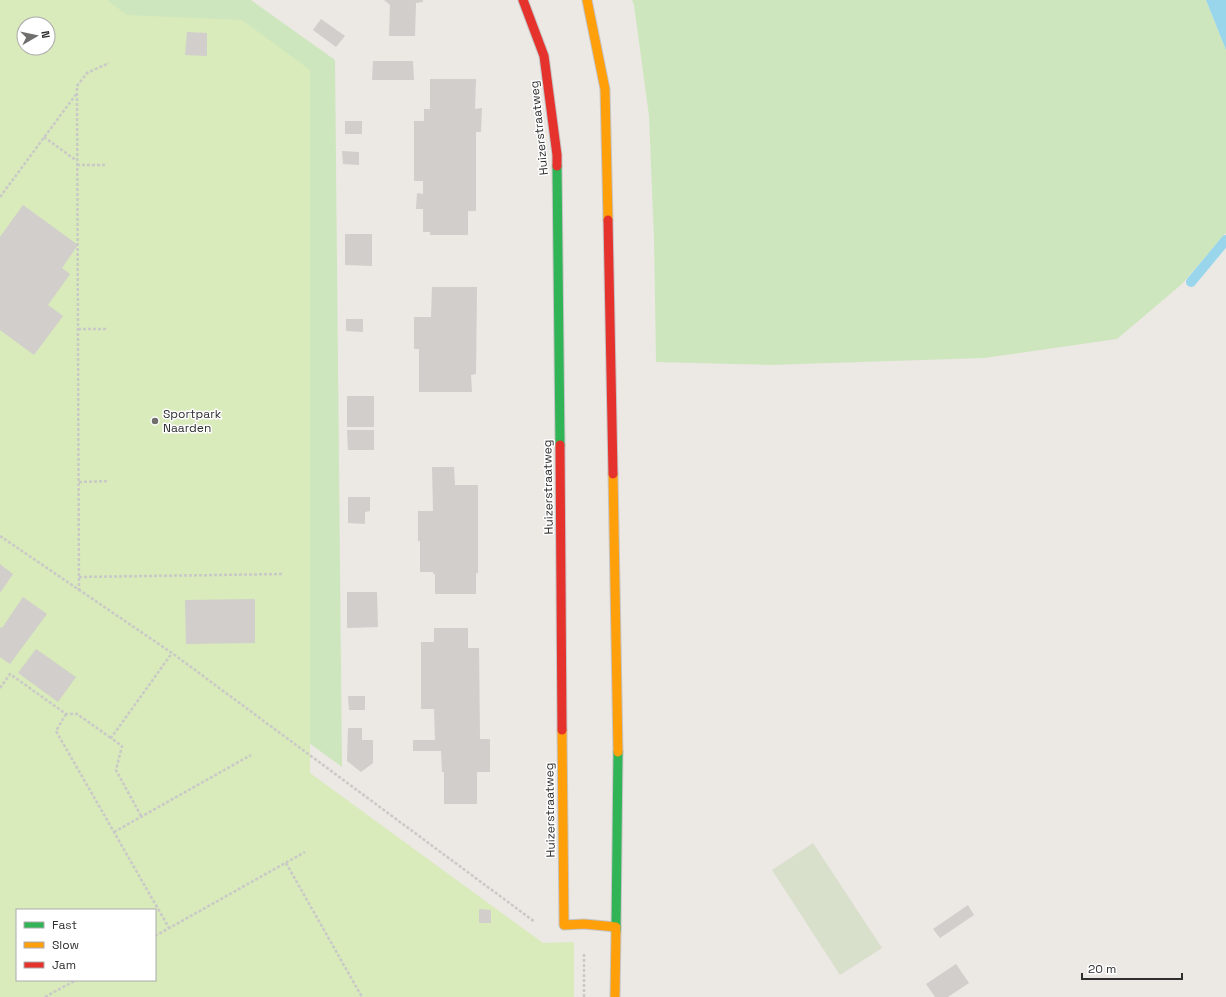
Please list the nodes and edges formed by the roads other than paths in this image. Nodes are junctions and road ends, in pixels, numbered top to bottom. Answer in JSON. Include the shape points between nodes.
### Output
{"nodes":[{"id":1,"x":524,"y":0,"type":"edge"},
{"id":2,"x":587,"y":0,"type":"edge"},
{"id":3,"x":616,"y":927,"type":"junction"},
{"id":4,"x":615,"y":997,"type":"edge"}],
"edges":[{"from":1,"to":3,"type":"street","name":"Huizerstraatweg","via":[[544,56],[556,155],[564,925]]},
{"from":2,"to":3,"type":"street","via":[[605,89],[618,735]]},
{"from":3,"to":4,"type":"street"}]}
